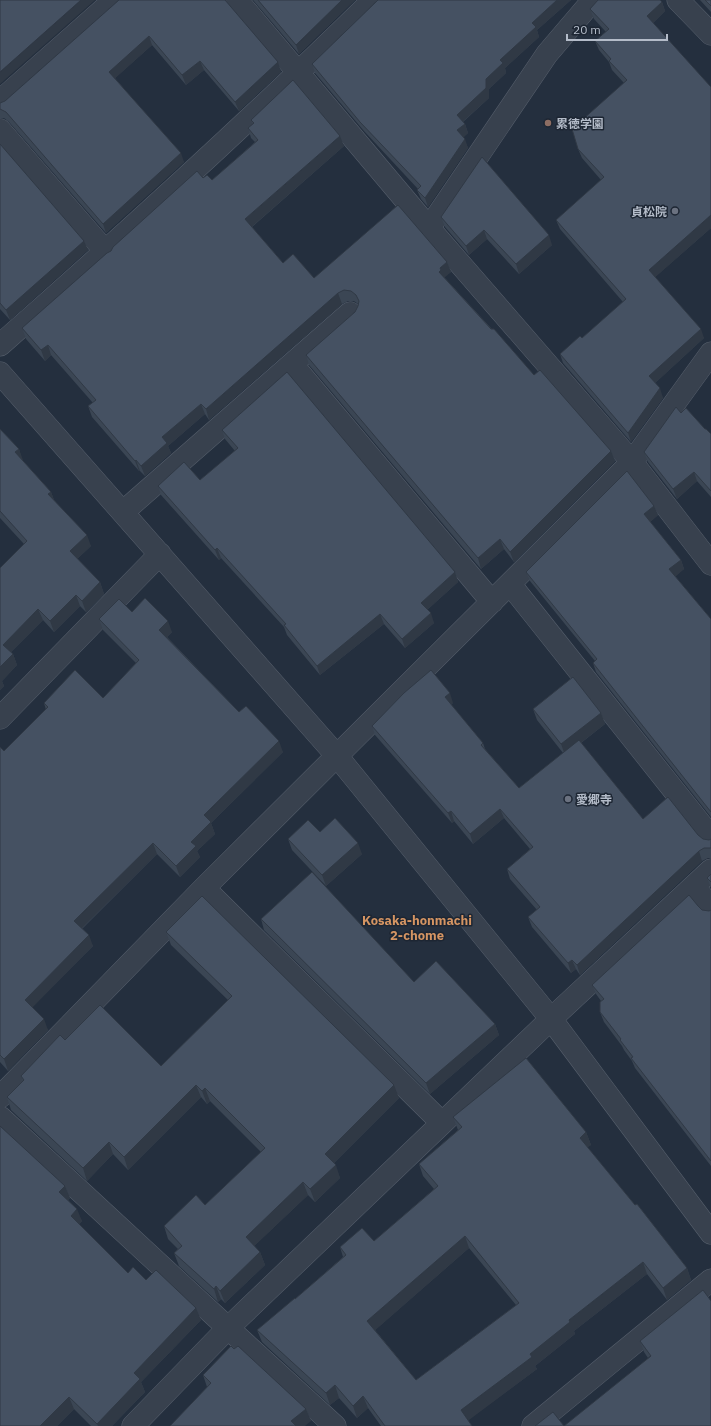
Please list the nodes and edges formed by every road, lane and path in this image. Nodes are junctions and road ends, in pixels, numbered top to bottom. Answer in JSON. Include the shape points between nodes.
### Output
{"nodes":[{"id":1,"x":114,"y":0,"type":"edge"},
{"id":2,"x":237,"y":0,"type":"edge"},
{"id":3,"x":373,"y":0,"type":"edge"},
{"id":4,"x":593,"y":0,"type":"edge"},
{"id":5,"x":678,"y":0,"type":"edge"},
{"id":6,"x":711,"y":34,"type":"edge"},
{"id":7,"x":298,"y":74,"type":"junction"},
{"id":8,"x":0,"y":101,"type":"edge"},
{"id":9,"x":0,"y":130,"type":"edge"},
{"id":10,"x":429,"y":228,"type":"junction"},
{"id":11,"x":106,"y":252,"type":"junction"},
{"id":12,"x":350,"y":313,"type":"dead end"},
{"id":13,"x":0,"y":346,"type":"edge"},
{"id":14,"x":711,"y":353,"type":"edge"},
{"id":15,"x":292,"y":364,"type":"junction"},
{"id":16,"x":1,"y":378,"type":"edge"},
{"id":17,"x":632,"y":462,"type":"junction"},
{"id":18,"x":123,"y":512,"type":"junction"},
{"id":19,"x":160,"y":554,"type":"junction"},
{"id":20,"x":711,"y":564,"type":"edge"},
{"id":21,"x":510,"y":584,"type":"junction"},
{"id":22,"x":492,"y":602,"type":"junction"},
{"id":23,"x":0,"y":718,"type":"edge"},
{"id":24,"x":337,"y":756,"type":"junction"},
{"id":25,"x":711,"y":837,"type":"edge"},
{"id":26,"x":711,"y":870,"type":"edge"},
{"id":27,"x":694,"y":886,"type":"junction"},
{"id":28,"x":204,"y":888,"type":"junction"},
{"id":29,"x":711,"y":908,"type":"edge"},
{"id":30,"x":551,"y":1019,"type":"junction"},
{"id":31,"x":0,"y":1097,"type":"edge"},
{"id":32,"x":0,"y":1117,"type":"edge"},
{"id":33,"x":442,"y":1123,"type":"junction"},
{"id":34,"x":711,"y":1234,"type":"edge"},
{"id":35,"x":711,"y":1280,"type":"edge"},
{"id":36,"x":228,"y":1328,"type":"junction"},
{"id":37,"x":133,"y":1426,"type":"edge"},
{"id":38,"x":335,"y":1426,"type":"edge"},
{"id":39,"x":533,"y":1426,"type":"edge"}],
"edges":[{"from":1,"to":8,"type":"street"},
{"from":2,"to":7,"type":"street"},
{"from":3,"to":7,"type":"street"},
{"from":4,"to":10,"type":"street","via":[[547,54]]},
{"from":5,"to":6,"type":"street"},
{"from":7,"to":10,"type":"street"},
{"from":7,"to":11,"type":"street"},
{"from":9,"to":11,"type":"street"},
{"from":10,"to":17,"type":"street"},
{"from":11,"to":13,"type":"street"},
{"from":12,"to":15,"type":"street"},
{"from":14,"to":17,"type":"street"},
{"from":15,"to":18,"type":"street"},
{"from":15,"to":22,"type":"street"},
{"from":16,"to":18,"type":"street"},
{"from":17,"to":20,"type":"street"},
{"from":17,"to":21,"type":"street"},
{"from":18,"to":19,"type":"street"},
{"from":19,"to":23,"type":"street"},
{"from":19,"to":24,"type":"street"},
{"from":21,"to":22,"type":"street"},
{"from":21,"to":25,"type":"street"},
{"from":22,"to":24,"type":"street"},
{"from":24,"to":28,"type":"street"},
{"from":24,"to":30,"type":"street"},
{"from":26,"to":27,"type":"street"},
{"from":27,"to":29,"type":"street"},
{"from":27,"to":30,"type":"street"},
{"from":28,"to":31,"type":"street"},
{"from":28,"to":33,"type":"street"},
{"from":30,"to":33,"type":"street"},
{"from":30,"to":34,"type":"street"},
{"from":32,"to":36,"type":"street"},
{"from":33,"to":36,"type":"street"},
{"from":35,"to":39,"type":"street"},
{"from":36,"to":37,"type":"street"},
{"from":36,"to":38,"type":"street"}]}
